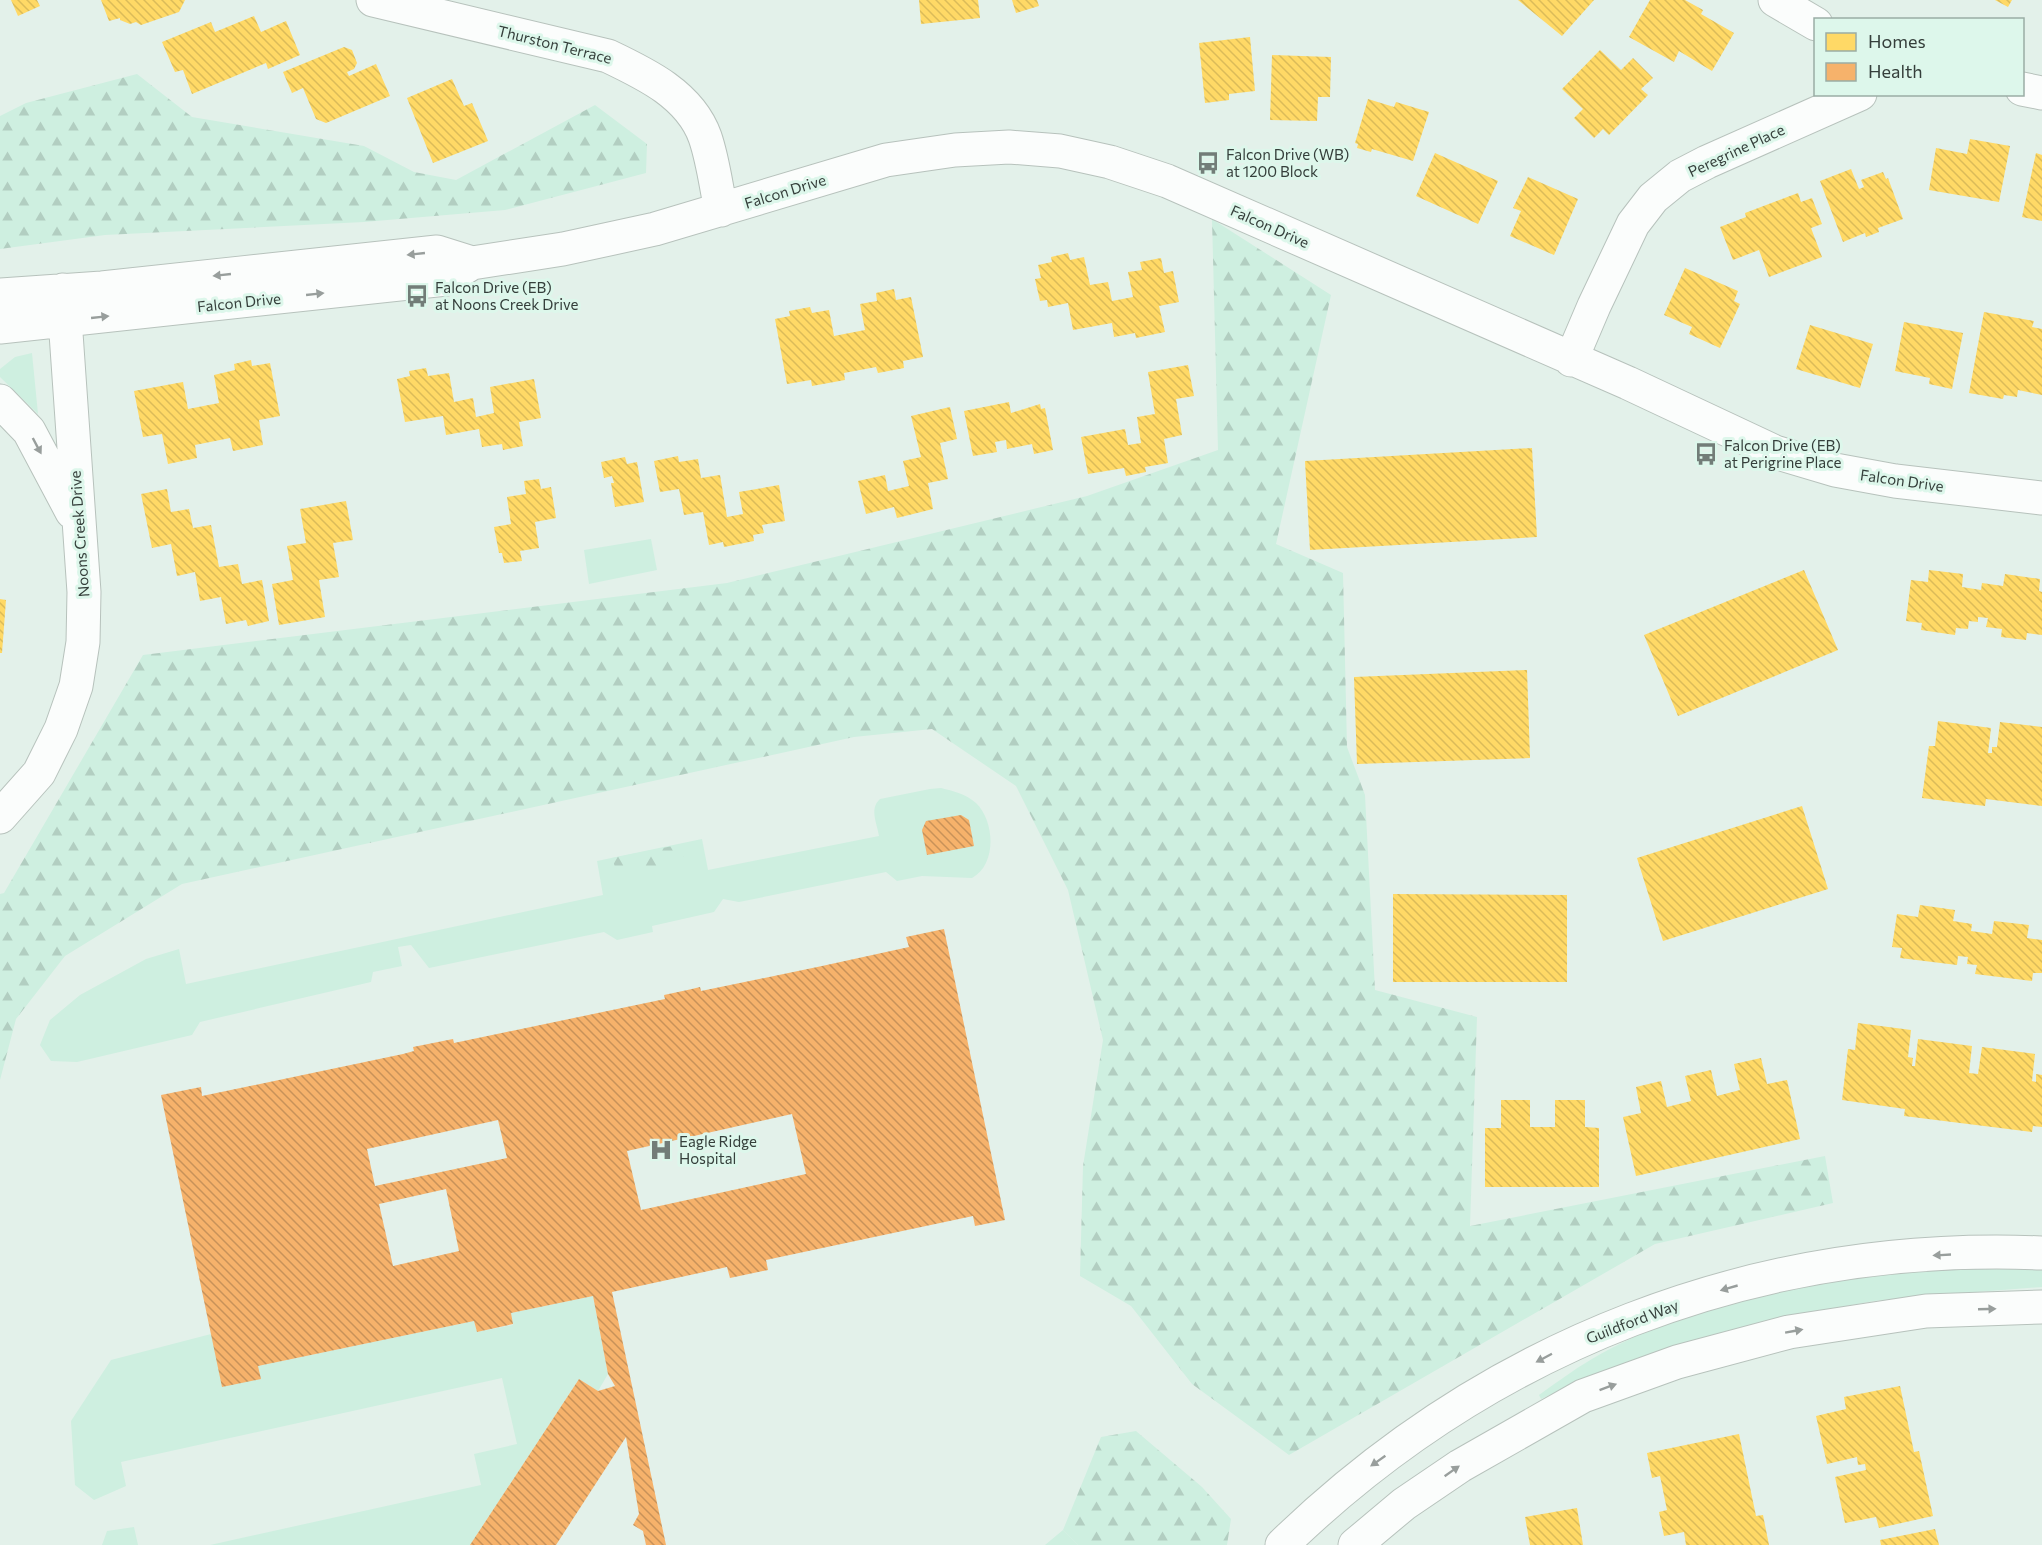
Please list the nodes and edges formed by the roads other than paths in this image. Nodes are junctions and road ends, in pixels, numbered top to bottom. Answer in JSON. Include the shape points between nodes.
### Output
{"nodes":[{"id":1,"x":373,"y":0,"type":"edge"},
{"id":2,"x":1775,"y":0,"type":"edge"},
{"id":3,"x":1814,"y":23,"type":"edge"},
{"id":4,"x":2024,"y":89,"type":"edge"},
{"id":5,"x":2042,"y":93,"type":"edge"},
{"id":6,"x":1856,"y":96,"type":"edge"},
{"id":7,"x":721,"y":210,"type":"junction"},
{"id":8,"x":0,"y":295,"type":"edge"},
{"id":9,"x":63,"y":305,"type":"junction"},
{"id":10,"x":0,"y":327,"type":"edge"},
{"id":11,"x":1571,"y":360,"type":"junction"},
{"id":12,"x":0,"y":401,"type":"edge"},
{"id":13,"x":2042,"y":498,"type":"edge"},
{"id":14,"x":79,"y":524,"type":"junction"},
{"id":15,"x":0,"y":817,"type":"edge"},
{"id":16,"x":2042,"y":1253,"type":"edge"},
{"id":17,"x":2042,"y":1307,"type":"edge"},
{"id":18,"x":1295,"y":1541,"type":"edge"},
{"id":19,"x":1355,"y":1545,"type":"edge"}],
"edges":[{"from":1,"to":7,"type":"street","name":"Thurston Terrace","via":[[608,56],[666,87],[690,112],[705,136]]},
{"from":2,"to":3,"type":"street"},
{"from":4,"to":5,"type":"street"},
{"from":6,"to":11,"type":"street","name":"Peregrine Place","via":[[1707,162],[1680,176],[1653,198],[1633,224]]},
{"from":7,"to":9,"type":"street","name":"Falcon Drive","via":[[563,249],[472,262],[437,252]]},
{"from":7,"to":11,"type":"street","name":"Falcon Drive","via":[[886,160],[1009,147],[1060,152],[1110,162],[1167,181]]},
{"from":8,"to":9,"type":"street"},
{"from":9,"to":10,"type":"street","name":"Falcon Drive"},
{"from":9,"to":14,"type":"street","name":"Noons Creek Drive"},
{"from":11,"to":13,"type":"street","name":"Falcon Drive","via":[[1775,452],[1825,467],[1895,481]]},
{"from":12,"to":14,"type":"street","one_way":true,"via":[[29,431]]},
{"from":14,"to":15,"type":"street","name":"Noons Creek Drive","via":[[84,592],[83,642],[76,686],[61,729],[39,773]]},
{"from":16,"to":18,"type":"street","name":"Guildford Way","one_way":true,"via":[[2003,1251],[1885,1258],[1772,1276],[1657,1308],[1562,1348],[1449,1411],[1367,1469]]},
{"from":19,"to":17,"type":"street","one_way":true,"via":[[1404,1504],[1460,1466],[1584,1396],[1677,1362],[1789,1332],[1915,1313]]}]}
